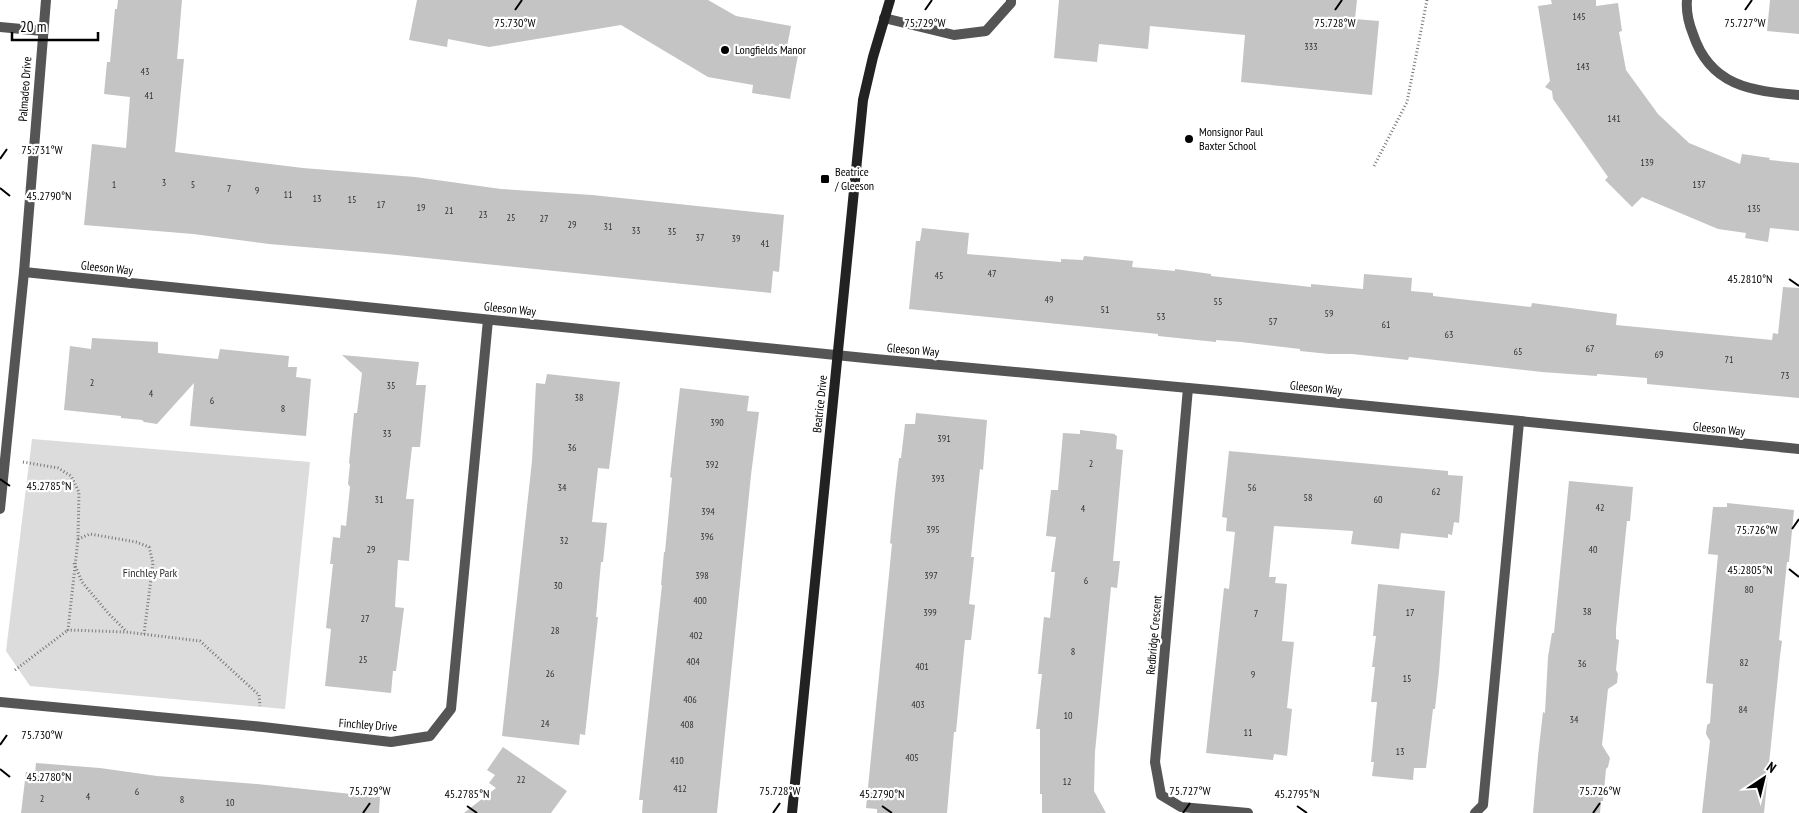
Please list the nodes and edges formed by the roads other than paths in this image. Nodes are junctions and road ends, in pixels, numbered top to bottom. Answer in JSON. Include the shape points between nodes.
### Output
{"nodes":[{"id":1,"x":46,"y":0,"type":"edge"},
{"id":2,"x":890,"y":0,"type":"edge"},
{"id":3,"x":1011,"y":0,"type":"edge"},
{"id":4,"x":1687,"y":0,"type":"edge"},
{"id":5,"x":884,"y":18,"type":"junction"},
{"id":6,"x":0,"y":27,"type":"edge"},
{"id":7,"x":43,"y":31,"type":"junction"},
{"id":8,"x":1799,"y":95,"type":"edge"},
{"id":9,"x":24,"y":272,"type":"junction"},
{"id":10,"x":488,"y":320,"type":"junction"},
{"id":11,"x":837,"y":355,"type":"junction"},
{"id":12,"x":1188,"y":388,"type":"junction"},
{"id":13,"x":1519,"y":422,"type":"junction"},
{"id":14,"x":1799,"y":449,"type":"edge"},
{"id":15,"x":0,"y":509,"type":"edge"},
{"id":16,"x":0,"y":702,"type":"edge"},
{"id":17,"x":792,"y":813,"type":"edge"},
{"id":18,"x":1248,"y":813,"type":"edge"},
{"id":19,"x":1474,"y":813,"type":"edge"}],
"edges":[{"from":1,"to":7,"type":"street","name":"Palmadeo Drive"},
{"from":2,"to":5,"type":"street","name":"Beatrice Drive"},
{"from":3,"to":5,"type":"street","via":[[986,31],[954,35]]},
{"from":4,"to":8,"type":"street","via":[[1696,44],[1708,63],[1722,76],[1742,87]]},
{"from":5,"to":11,"type":"street","name":"Beatrice Drive","via":[[863,100]]},
{"from":6,"to":7,"type":"street"},
{"from":7,"to":9,"type":"street","name":"Palmadeo Drive"},
{"from":9,"to":10,"type":"street","name":"Gleeson Way"},
{"from":9,"to":15,"type":"street","name":"Palmadeo Drive"},
{"from":10,"to":11,"type":"street","name":"Gleeson Way"},
{"from":10,"to":16,"type":"street","name":"Finchley Drive","via":[[451,709],[430,736],[391,742]]},
{"from":11,"to":12,"type":"street","name":"Gleeson Way"},
{"from":11,"to":17,"type":"street","name":"Beatrice Drive"},
{"from":12,"to":13,"type":"street","name":"Gleeson Way"},
{"from":12,"to":18,"type":"street","name":"Redbridge Crescent","via":[[1155,762],[1161,795],[1181,807]]},
{"from":13,"to":14,"type":"street","name":"Gleeson Way"},
{"from":13,"to":19,"type":"street","via":[[1483,805]]}]}
